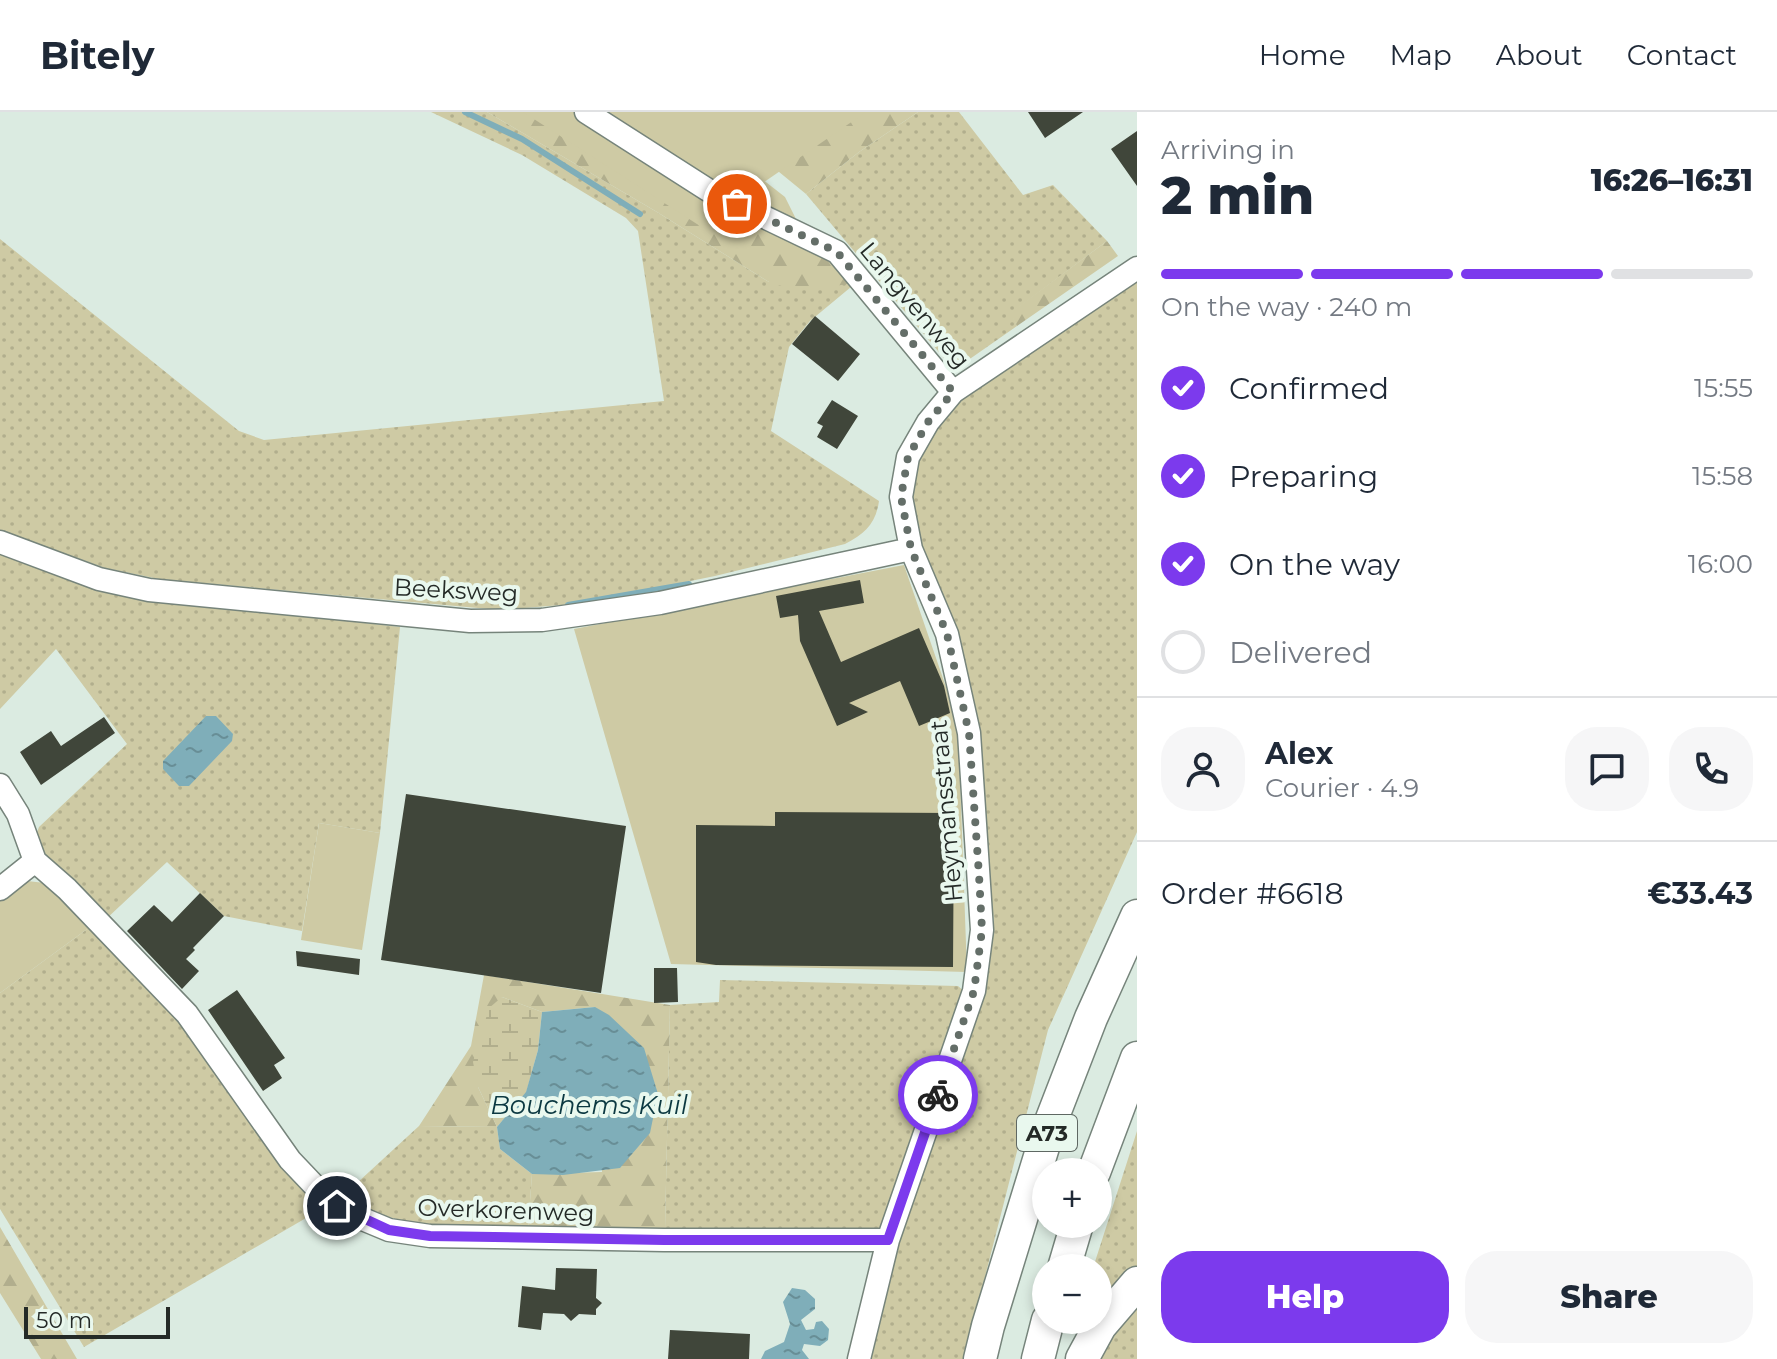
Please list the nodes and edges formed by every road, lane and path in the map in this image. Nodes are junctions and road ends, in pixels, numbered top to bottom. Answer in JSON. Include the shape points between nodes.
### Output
{"nodes":[{"id":1,"x":586,"y":112,"type":"edge"},
{"id":2,"x":1137,"y":268,"type":"edge"},
{"id":3,"x":953,"y":392,"type":"junction"},
{"id":4,"x":0,"y":542,"type":"edge"},
{"id":5,"x":911,"y":549,"type":"junction"},
{"id":6,"x":0,"y":785,"type":"edge"},
{"id":7,"x":35,"y":861,"type":"junction"},
{"id":8,"x":0,"y":889,"type":"edge"},
{"id":9,"x":1137,"y":916,"type":"edge"},
{"id":10,"x":1137,"y":1058,"type":"edge"},
{"id":11,"x":1099,"y":1158,"type":"edge"},
{"id":12,"x":888,"y":1240,"type":"junction"},
{"id":13,"x":1137,"y":1283,"type":"edge"},
{"id":14,"x":1044,"y":1334,"type":"edge"},
{"id":15,"x":859,"y":1359,"type":"edge"},
{"id":16,"x":980,"y":1359,"type":"edge"},
{"id":17,"x":1038,"y":1359,"type":"edge"},
{"id":18,"x":1082,"y":1359,"type":"edge"}],
"edges":[{"from":1,"to":3,"type":"street","name":"Langvenweg","via":[[708,190],[837,252]]},
{"from":2,"to":3,"type":"street","name":"Heymansstraat"},
{"from":3,"to":5,"type":"street","name":"Heymansstraat","via":[[908,457],[901,497]]},
{"from":4,"to":5,"type":"street","name":"Beeksweg","via":[[99,579],[149,590],[470,621],[542,620],[660,603]]},
{"from":5,"to":12,"type":"street","name":"Heymansstraat","via":[[947,634],[969,733],[982,930],[974,991]]},
{"from":6,"to":7,"type":"street","name":"Overkorenweg","via":[[18,814]]},
{"from":7,"to":8,"type":"street"},
{"from":7,"to":12,"type":"street","name":"Overkorenweg","via":[[187,1014],[290,1160],[329,1201],[353,1215],[389,1230],[430,1236]]},
{"from":9,"to":16,"type":"highway","number":"A73","via":[[1050,1124]]},
{"from":10,"to":11,"type":"highway","number":"A73"},
{"from":12,"to":15,"type":"street","name":"Heymansstraat"},
{"from":13,"to":18,"type":"highway","via":[[1100,1326]]},
{"from":14,"to":17,"type":"highway"}]}
